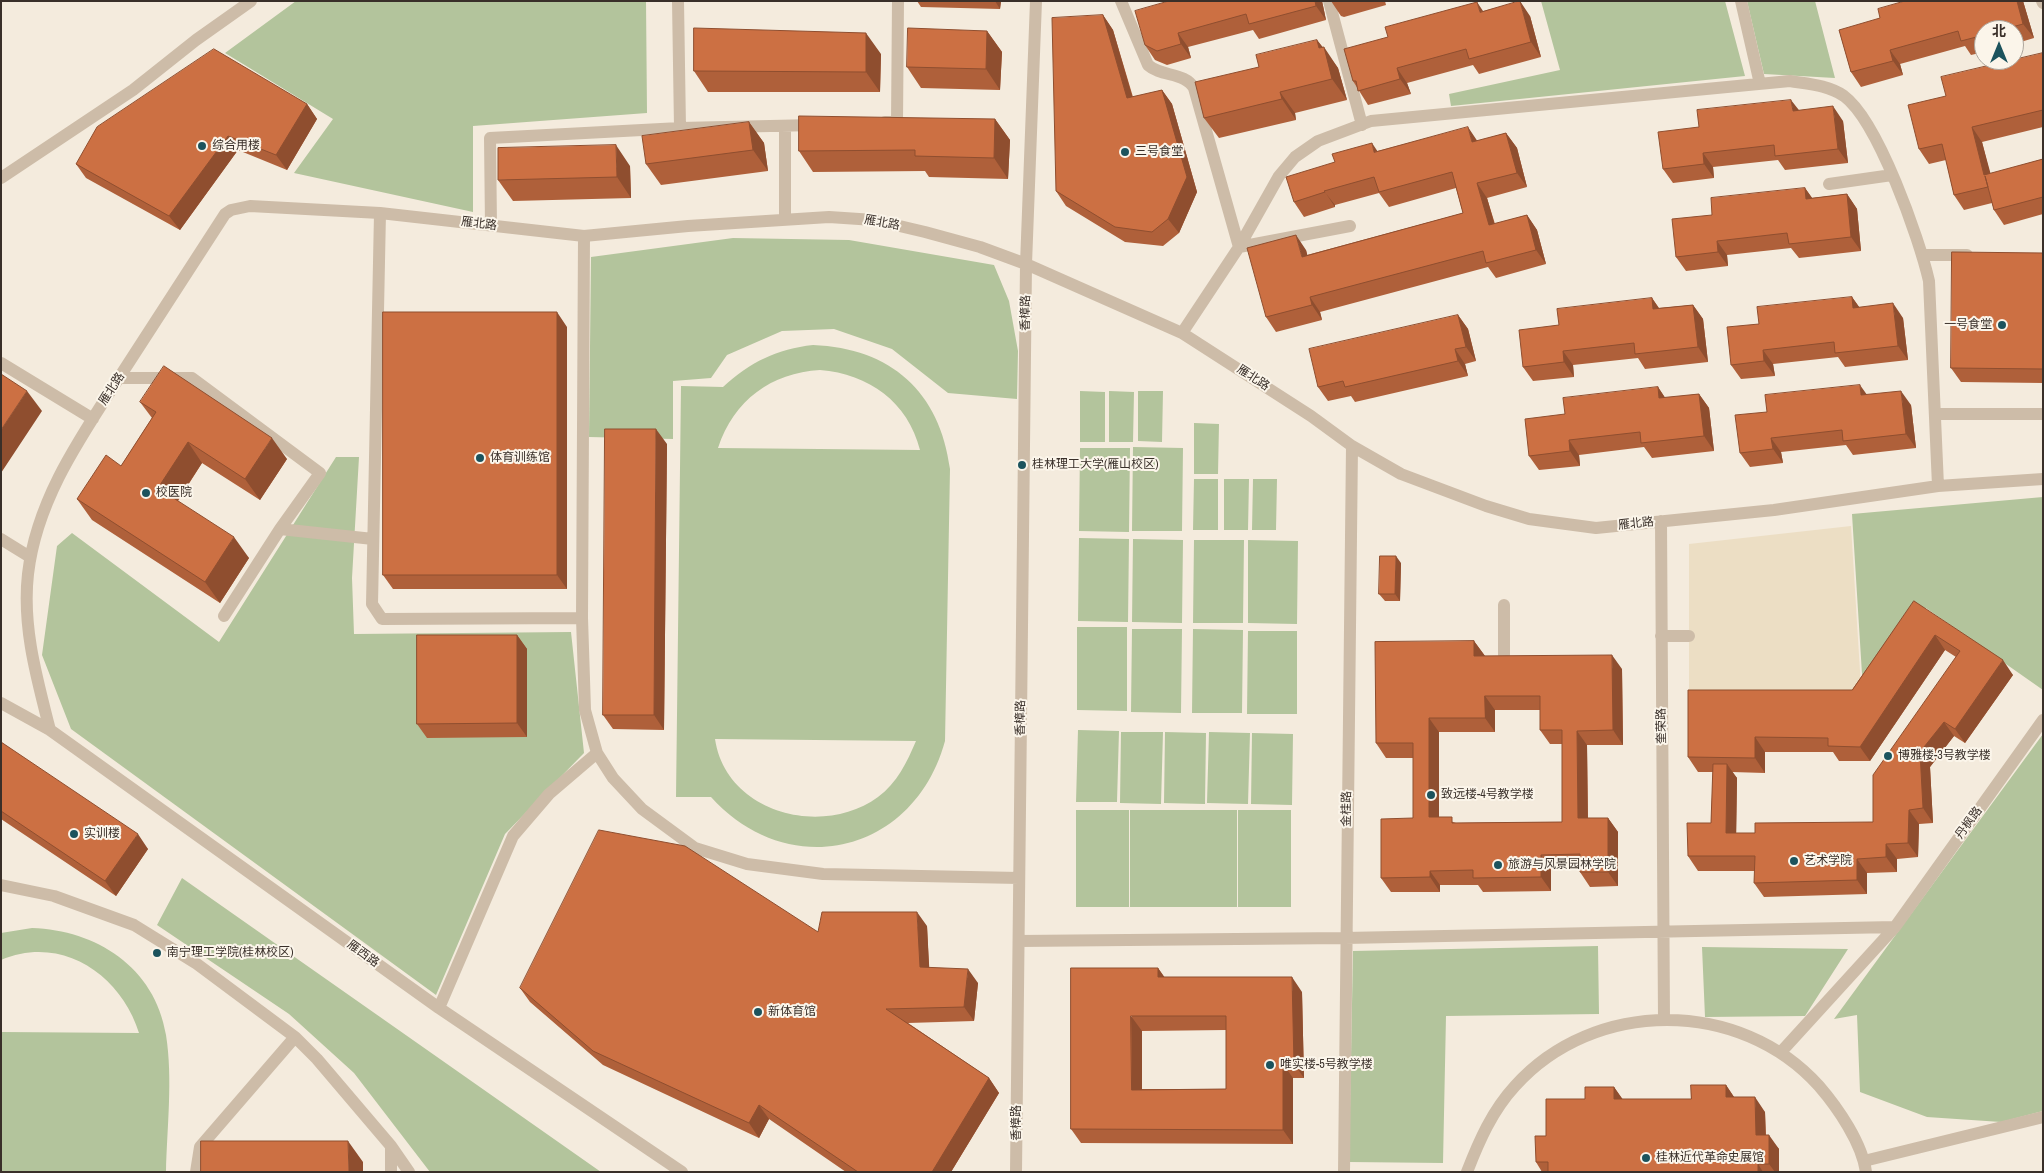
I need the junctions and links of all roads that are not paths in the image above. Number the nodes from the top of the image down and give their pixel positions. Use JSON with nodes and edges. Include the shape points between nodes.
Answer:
{"nodes":[{"id":1,"x":251,"y":1,"type":"edge"},
{"id":2,"x":678,"y":1,"type":"edge"},
{"id":3,"x":898,"y":1,"type":"edge"},
{"id":4,"x":1036,"y":1,"type":"edge"},
{"id":5,"x":1121,"y":1,"type":"edge"},
{"id":6,"x":1329,"y":1,"type":"edge"},
{"id":7,"x":1741,"y":1,"type":"edge"},
{"id":8,"x":1760,"y":84,"type":"junction"},
{"id":9,"x":869,"y":123,"type":"edge"},
{"id":10,"x":832,"y":124,"type":"edge"},
{"id":11,"x":1362,"y":125,"type":"junction"},
{"id":12,"x":785,"y":126,"type":"junction"},
{"id":13,"x":680,"y":128,"type":"junction"},
{"id":14,"x":1892,"y":175,"type":"junction"},
{"id":15,"x":1,"y":178,"type":"edge"},
{"id":16,"x":1828,"y":184,"type":"dead end"},
{"id":17,"x":380,"y":213,"type":"junction"},
{"id":18,"x":785,"y":219,"type":"junction"},
{"id":19,"x":491,"y":226,"type":"junction"},
{"id":20,"x":1350,"y":226,"type":"dead end"},
{"id":21,"x":584,"y":236,"type":"junction"},
{"id":22,"x":1239,"y":247,"type":"junction"},
{"id":23,"x":1922,"y":255,"type":"junction"},
{"id":24,"x":1979,"y":255,"type":"edge"},
{"id":25,"x":1026,"y":264,"type":"junction"},
{"id":26,"x":1182,"y":333,"type":"junction"},
{"id":27,"x":1,"y":363,"type":"edge"},
{"id":28,"x":119,"y":378,"type":"junction"},
{"id":29,"x":1935,"y":414,"type":"junction"},
{"id":30,"x":2043,"y":414,"type":"edge"},
{"id":31,"x":93,"y":419,"type":"junction"},
{"id":32,"x":1352,"y":446,"type":"junction"},
{"id":33,"x":2043,"y":479,"type":"edge"},
{"id":34,"x":1938,"y":486,"type":"junction"},
{"id":35,"x":1661,"y":521,"type":"junction"},
{"id":36,"x":280,"y":529,"type":"junction"},
{"id":37,"x":1,"y":539,"type":"edge"},
{"id":38,"x":373,"y":539,"type":"junction"},
{"id":39,"x":30,"y":557,"type":"junction"},
{"id":40,"x":1504,"y":605,"type":"dead end"},
{"id":41,"x":224,"y":616,"type":"dead end"},
{"id":42,"x":582,"y":618,"type":"junction"},
{"id":43,"x":1661,"y":636,"type":"junction"},
{"id":44,"x":1689,"y":636,"type":"dead end"},
{"id":45,"x":1504,"y":655,"type":"edge"},
{"id":46,"x":1,"y":703,"type":"edge"},
{"id":47,"x":2043,"y":720,"type":"edge"},
{"id":48,"x":50,"y":730,"type":"junction"},
{"id":49,"x":597,"y":753,"type":"junction"},
{"id":50,"x":1019,"y":878,"type":"junction"},
{"id":51,"x":1,"y":885,"type":"edge"},
{"id":52,"x":1894,"y":927,"type":"junction"},
{"id":53,"x":1665,"y":930,"type":"junction"},
{"id":54,"x":1345,"y":938,"type":"junction"},
{"id":55,"x":1019,"y":941,"type":"junction"},
{"id":56,"x":439,"y":1008,"type":"junction"},
{"id":57,"x":1664,"y":1019,"type":"junction"},
{"id":58,"x":294,"y":1037,"type":"junction"},
{"id":59,"x":1781,"y":1052,"type":"junction"},
{"id":60,"x":2043,"y":1117,"type":"edge"},
{"id":61,"x":391,"y":1146,"type":"junction"},
{"id":62,"x":1865,"y":1166,"type":"edge"},
{"id":63,"x":196,"y":1172,"type":"edge"},
{"id":64,"x":391,"y":1172,"type":"edge"},
{"id":65,"x":409,"y":1172,"type":"edge"},
{"id":66,"x":682,"y":1172,"type":"edge"},
{"id":67,"x":1016,"y":1172,"type":"edge"},
{"id":68,"x":1344,"y":1172,"type":"edge"},
{"id":69,"x":1467,"y":1172,"type":"edge"}],
"edges":[{"from":1,"to":15,"type":"street","via":[[133,90]]},
{"from":2,"to":13,"type":"street"},
{"from":3,"to":9,"type":"street","via":[[898,122]]},
{"from":4,"to":25,"type":"street","name":"香樟路"},
{"from":5,"to":22,"type":"street","via":[[1148,65],[1154,70],[1185,79],[1194,88]]},
{"from":6,"to":11,"type":"street"},
{"from":7,"to":8,"type":"street"},
{"from":8,"to":11,"type":"street","via":[[1381,120]]},
{"from":8,"to":14,"type":"street","via":[[1790,81],[1831,89],[1844,96],[1858,109]]},
{"from":10,"to":12,"type":"street"},
{"from":11,"to":22,"type":"street","via":[[1318,141],[1295,157],[1279,176]]},
{"from":12,"to":13,"type":"street"},
{"from":12,"to":18,"type":"street"},
{"from":13,"to":19,"type":"street","via":[[490,138]]},
{"from":14,"to":16,"type":"street"},
{"from":14,"to":23,"type":"street"},
{"from":17,"to":19,"type":"street","name":"雁北路"},
{"from":17,"to":28,"type":"street","name":"雁北路","via":[[262,205],[231,210],[225,214]]},
{"from":17,"to":38,"type":"street"},
{"from":18,"to":21,"type":"street","name":"雁北路"},
{"from":18,"to":25,"type":"street","name":"雁北路","via":[[829,216],[874,220],[980,247]]},
{"from":19,"to":21,"type":"street","name":"雁北路"},
{"from":20,"to":22,"type":"street"},
{"from":21,"to":42,"type":"street"},
{"from":22,"to":26,"type":"street"},
{"from":23,"to":24,"type":"street"},
{"from":23,"to":29,"type":"street","via":[[1929,281]]},
{"from":25,"to":26,"type":"street","name":"雁北路"},
{"from":25,"to":50,"type":"street","name":"香樟路"},
{"from":26,"to":32,"type":"street","name":"雁北路"},
{"from":27,"to":31,"type":"street"},
{"from":28,"to":31,"type":"street","name":"雁北路"},
{"from":28,"to":36,"type":"street","via":[[192,378],[320,472]]},
{"from":29,"to":30,"type":"street"},
{"from":29,"to":34,"type":"street"},
{"from":31,"to":39,"type":"street","name":"雁北路","via":[[48,498]]},
{"from":32,"to":35,"type":"street","name":"雁北路","via":[[1402,474],[1529,519],[1596,528]]},
{"from":32,"to":54,"type":"street","name":"金桂路"},
{"from":33,"to":34,"type":"street","name":"雁北路"},
{"from":34,"to":35,"type":"street","name":"雁北路","via":[[1774,510]]},
{"from":35,"to":43,"type":"street","name":"奎荣路"},
{"from":36,"to":38,"type":"street"},
{"from":36,"to":41,"type":"street"},
{"from":37,"to":39,"type":"street"},
{"from":38,"to":42,"type":"street","via":[[372,604],[382,619]]},
{"from":39,"to":48,"type":"street","name":"雁北路","via":[[27,607],[30,650]]},
{"from":40,"to":45,"type":"street"},
{"from":42,"to":49,"type":"street","via":[[585,710]]},
{"from":43,"to":44,"type":"street"},
{"from":43,"to":53,"type":"street","name":"奎荣路"},
{"from":46,"to":48,"type":"street","name":"雁西路"},
{"from":47,"to":52,"type":"street","name":"丹枫路"},
{"from":48,"to":56,"type":"street","name":"雁西路"},
{"from":49,"to":50,"type":"street","via":[[613,778],[642,809],[695,848],[725,858],[824,874]]},
{"from":49,"to":56,"type":"street","via":[[549,794],[513,836]]},
{"from":50,"to":55,"type":"street","name":"香樟路"},
{"from":51,"to":58,"type":"street","via":[[54,896],[134,925],[197,964]]},
{"from":52,"to":53,"type":"street"},
{"from":52,"to":59,"type":"street","name":"丹枫路"},
{"from":53,"to":54,"type":"street"},
{"from":53,"to":57,"type":"street","name":"奎荣路"},
{"from":54,"to":55,"type":"street"},
{"from":54,"to":68,"type":"street","name":"金桂路"},
{"from":55,"to":67,"type":"street","name":"香樟路"},
{"from":56,"to":66,"type":"street","name":"雁西路"},
{"from":57,"to":59,"type":"street","via":[[1731,1029]]},
{"from":57,"to":69,"type":"street","via":[[1598,1031],[1539,1063],[1514,1086],[1494,1113]]},
{"from":58,"to":61,"type":"street","via":[[317,1059]]},
{"from":58,"to":63,"type":"street","via":[[200,1147]]},
{"from":59,"to":62,"type":"street","via":[[1810,1077],[1837,1108]]},
{"from":60,"to":62,"type":"street"},
{"from":61,"to":64,"type":"street"},
{"from":61,"to":65,"type":"street"}]}
